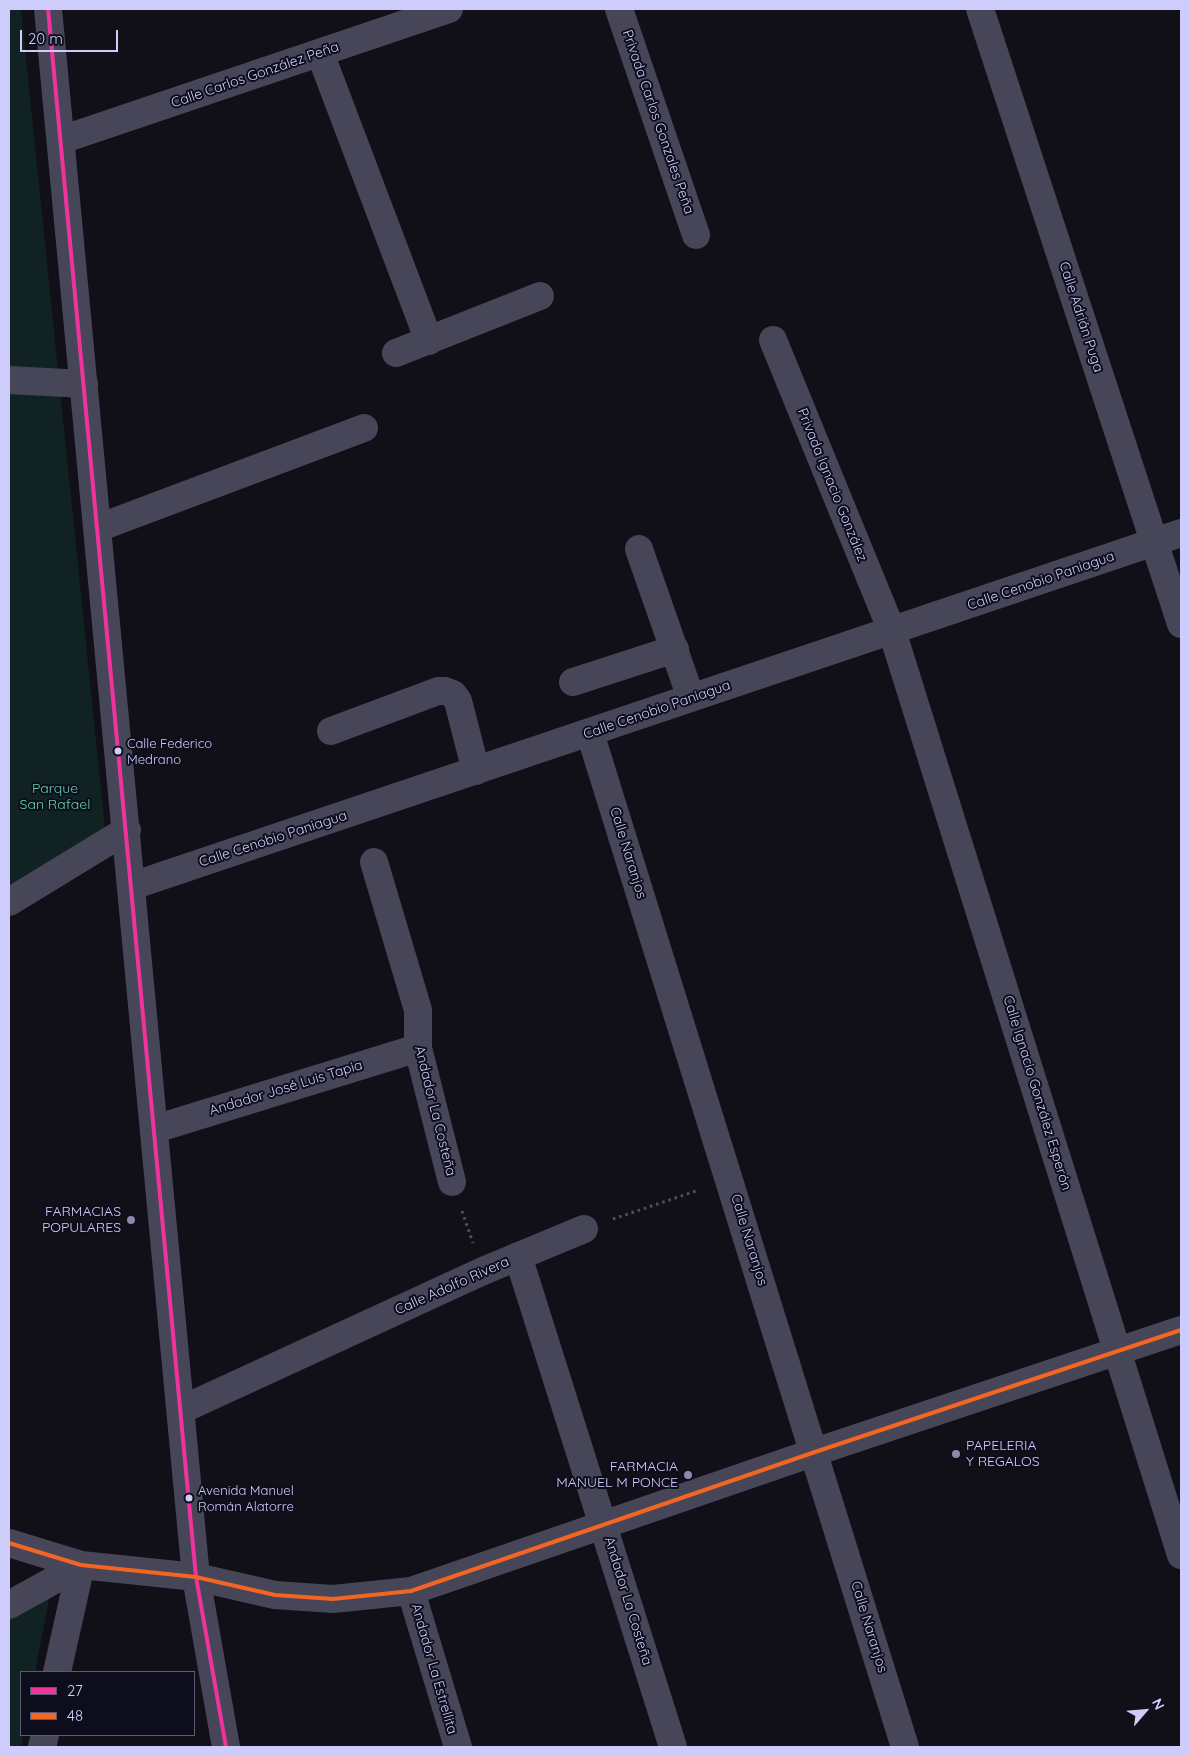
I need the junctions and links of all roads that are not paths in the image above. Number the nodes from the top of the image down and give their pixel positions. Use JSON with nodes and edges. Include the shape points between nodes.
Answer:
{"nodes":[{"id":1,"x":48,"y":9,"type":"edge"},
{"id":2,"x":619,"y":9,"type":"edge"},
{"id":3,"x":980,"y":9,"type":"edge"},
{"id":4,"x":445,"y":10,"type":"edge"},
{"id":5,"x":320,"y":53,"type":"junction"},
{"id":6,"x":61,"y":140,"type":"junction"},
{"id":7,"x":696,"y":235,"type":"dead end"},
{"id":8,"x":540,"y":296,"type":"dead end"},
{"id":9,"x":773,"y":340,"type":"dead end"},
{"id":10,"x":429,"y":341,"type":"junction"},
{"id":11,"x":396,"y":353,"type":"dead end"},
{"id":12,"x":9,"y":380,"type":"edge"},
{"id":13,"x":84,"y":384,"type":"junction"},
{"id":14,"x":364,"y":428,"type":"dead end"},
{"id":15,"x":98,"y":528,"type":"junction"},
{"id":16,"x":1181,"y":533,"type":"edge"},
{"id":17,"x":1154,"y":542,"type":"junction"},
{"id":18,"x":639,"y":549,"type":"dead end"},
{"id":19,"x":1181,"y":624,"type":"edge"},
{"id":20,"x":892,"y":631,"type":"junction"},
{"id":21,"x":675,"y":650,"type":"junction"},
{"id":22,"x":573,"y":682,"type":"dead end"},
{"id":23,"x":691,"y":698,"type":"junction"},
{"id":24,"x":331,"y":731,"type":"dead end"},
{"id":25,"x":590,"y":733,"type":"junction"},
{"id":26,"x":476,"y":771,"type":"junction"},
{"id":27,"x":127,"y":830,"type":"junction"},
{"id":28,"x":374,"y":862,"type":"dead end"},
{"id":29,"x":132,"y":886,"type":"junction"},
{"id":30,"x":9,"y":902,"type":"edge"},
{"id":31,"x":418,"y":1048,"type":"junction"},
{"id":32,"x":155,"y":1129,"type":"junction"},
{"id":33,"x":452,"y":1182,"type":"road end"},
{"id":34,"x":584,"y":1229,"type":"road end"},
{"id":35,"x":518,"y":1256,"type":"junction"},
{"id":36,"x":1181,"y":1330,"type":"edge"},
{"id":37,"x":1118,"y":1351,"type":"junction"},
{"id":38,"x":181,"y":1410,"type":"junction"},
{"id":39,"x":815,"y":1452,"type":"junction"},
{"id":40,"x":605,"y":1526,"type":"junction"},
{"id":41,"x":9,"y":1543,"type":"edge"},
{"id":42,"x":1181,"y":1555,"type":"edge"},
{"id":43,"x":81,"y":1565,"type":"junction"},
{"id":44,"x":196,"y":1577,"type":"junction"},
{"id":45,"x":411,"y":1591,"type":"junction"},
{"id":46,"x":9,"y":1606,"type":"edge"},
{"id":47,"x":57,"y":1671,"type":"edge"},
{"id":48,"x":226,"y":1747,"type":"edge"},
{"id":49,"x":458,"y":1747,"type":"edge"},
{"id":50,"x":673,"y":1747,"type":"edge"},
{"id":51,"x":905,"y":1747,"type":"edge"}],
"edges":[{"from":1,"to":6,"type":"street"},
{"from":2,"to":7,"type":"street","name":"Privada Carlos Gonzales Peña"},
{"from":3,"to":17,"type":"street","name":"Calle Adrián Puga"},
{"from":4,"to":5,"type":"street","name":"Calle Carlos González Peña"},
{"from":5,"to":6,"type":"street","name":"Calle Carlos González Peña"},
{"from":5,"to":10,"type":"street"},
{"from":6,"to":13,"type":"street"},
{"from":8,"to":10,"type":"street"},
{"from":9,"to":20,"type":"street","name":"Privada Ignacio González"},
{"from":10,"to":11,"type":"street"},
{"from":12,"to":13,"type":"street"},
{"from":13,"to":15,"type":"street"},
{"from":14,"to":15,"type":"street"},
{"from":15,"to":27,"type":"street"},
{"from":16,"to":17,"type":"street","name":"Calle Cenobio Paniagua"},
{"from":17,"to":19,"type":"street","name":"Calle Adrián Puga"},
{"from":17,"to":20,"type":"street","name":"Calle Cenobio Paniagua"},
{"from":18,"to":21,"type":"street"},
{"from":20,"to":23,"type":"street","name":"Calle Cenobio Paniagua"},
{"from":20,"to":37,"type":"street","name":"Calle Ignacio González Esperón"},
{"from":21,"to":22,"type":"street"},
{"from":21,"to":23,"type":"street"},
{"from":23,"to":25,"type":"street","name":"Calle Cenobio Paniagua"},
{"from":24,"to":26,"type":"street","via":[[445,691],[458,701]]},
{"from":25,"to":26,"type":"street","name":"Calle Cenobio Paniagua"},
{"from":25,"to":39,"type":"street","name":"Calle Naranjos"},
{"from":26,"to":29,"type":"street","name":"Calle Cenobio Paniagua"},
{"from":27,"to":29,"type":"street"},
{"from":27,"to":30,"type":"street"},
{"from":28,"to":31,"type":"street","name":"Andador La Costeña","via":[[418,1010]]},
{"from":29,"to":32,"type":"street"},
{"from":31,"to":32,"type":"street","name":"Andador José Luis Tapia"},
{"from":31,"to":33,"type":"street","name":"Andador La Costeña"},
{"from":32,"to":38,"type":"street"},
{"from":34,"to":35,"type":"street","name":"Calle Adolfo Rivera"},
{"from":35,"to":38,"type":"street","name":"Calle Adolfo Rivera"},
{"from":35,"to":40,"type":"street","name":"Andador La Costeña"},
{"from":36,"to":37,"type":"street"},
{"from":37,"to":39,"type":"street"},
{"from":37,"to":42,"type":"street","name":"Calle Ignacio González Esperón"},
{"from":38,"to":44,"type":"street"},
{"from":39,"to":40,"type":"street"},
{"from":39,"to":51,"type":"street","name":"Calle Naranjos"},
{"from":40,"to":45,"type":"street"},
{"from":40,"to":50,"type":"street","name":"Andador La Costeña"},
{"from":41,"to":43,"type":"street"},
{"from":43,"to":44,"type":"street"},
{"from":43,"to":46,"type":"street"},
{"from":43,"to":47,"type":"street"},
{"from":44,"to":45,"type":"street","via":[[275,1594],[333,1599]]},
{"from":44,"to":48,"type":"street"},
{"from":45,"to":49,"type":"street","name":"Andador La Estrellita"}]}
